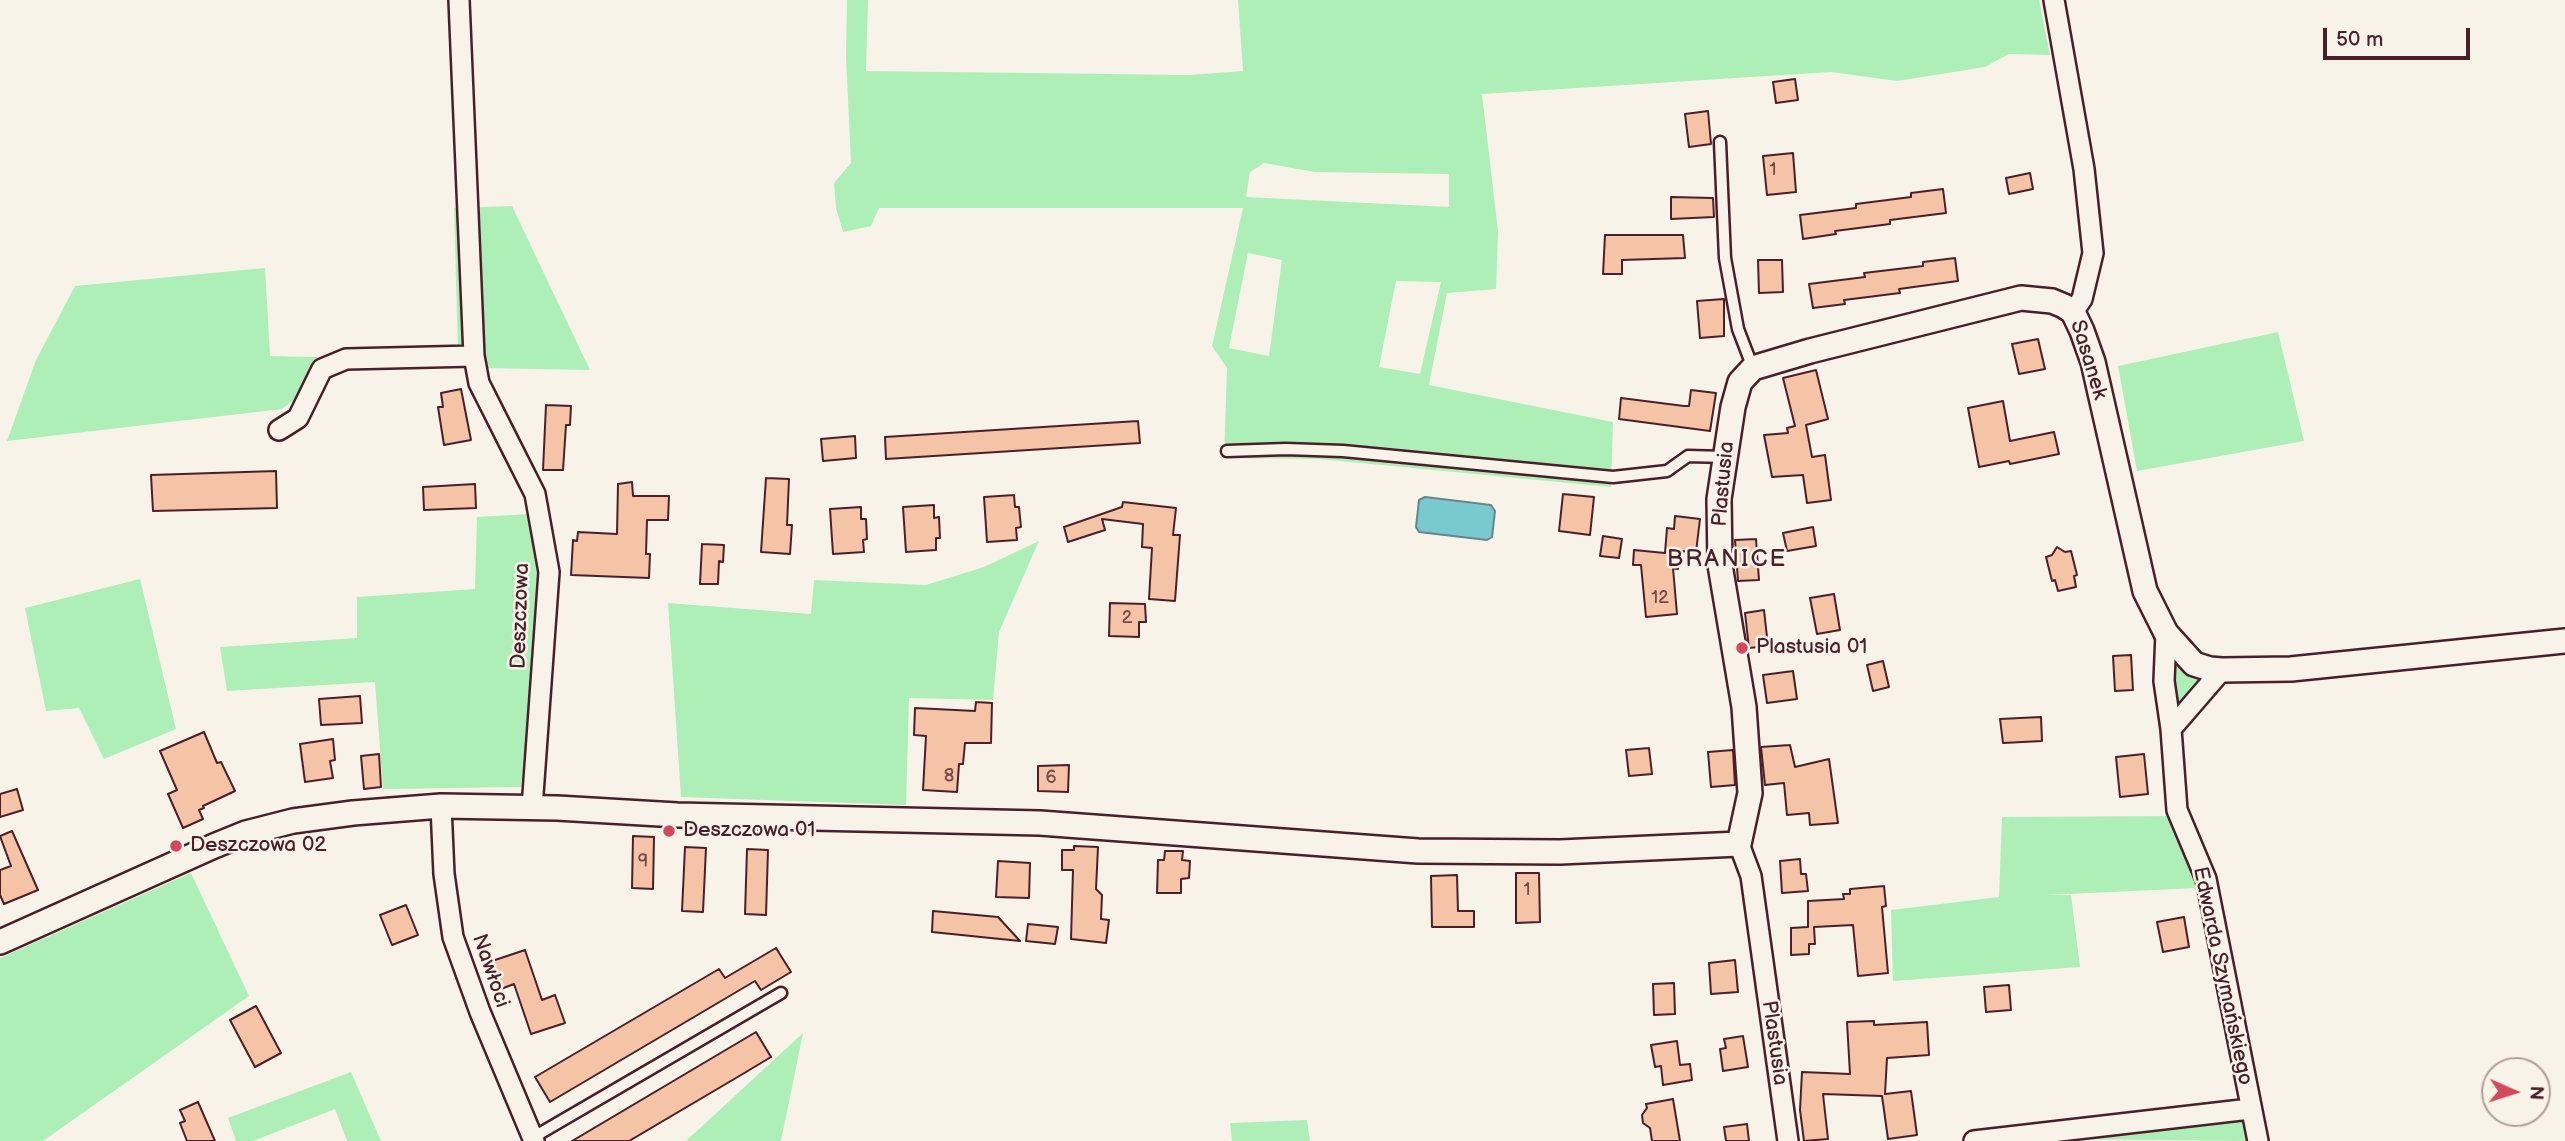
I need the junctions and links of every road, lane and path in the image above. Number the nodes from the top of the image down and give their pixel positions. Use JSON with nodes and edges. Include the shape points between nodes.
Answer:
{"nodes":[{"id":1,"x":459,"y":0,"type":"edge"},
{"id":2,"x":2054,"y":0,"type":"edge"},
{"id":3,"x":1720,"y":142,"type":"dead end"},
{"id":4,"x":2073,"y":312,"type":"junction"},
{"id":5,"x":474,"y":356,"type":"junction"},
{"id":6,"x":1753,"y":368,"type":"junction"},
{"id":7,"x":279,"y":430,"type":"dead end"},
{"id":8,"x":1227,"y":451,"type":"dead end"},
{"id":9,"x":1725,"y":457,"type":"junction"},
{"id":10,"x":2166,"y":633,"type":"junction"},
{"id":11,"x":2565,"y":641,"type":"edge"},
{"id":12,"x":2222,"y":670,"type":"junction"},
{"id":13,"x":2171,"y":729,"type":"junction"},
{"id":14,"x":441,"y":806,"type":"junction"},
{"id":15,"x":533,"y":808,"type":"junction"},
{"id":16,"x":1739,"y":844,"type":"junction"},
{"id":17,"x":0,"y":942,"type":"edge"},
{"id":18,"x":781,"y":993,"type":"dead end"},
{"id":19,"x":2250,"y":1109,"type":"junction"},
{"id":20,"x":533,"y":1140,"type":"edge"},
{"id":21,"x":1788,"y":1141,"type":"edge"},
{"id":22,"x":1974,"y":1141,"type":"edge"},
{"id":23,"x":2258,"y":1141,"type":"edge"}],
"edges":[{"from":1,"to":5,"type":"street","name":"Deszczowa"},
{"from":2,"to":4,"type":"street","name":"Sasanek","via":[[2084,169],[2093,253],[2082,299]]},
{"from":3,"to":6,"type":"lane","via":[[1725,258],[1738,329]]},
{"from":4,"to":6,"type":"street","via":[[2052,302],[2021,298]]},
{"from":4,"to":10,"type":"street","name":"Sasanek","via":[[2093,362],[2145,591]]},
{"from":5,"to":7,"type":"street","via":[[346,359],[322,369],[298,418]]},
{"from":5,"to":15,"type":"street","name":"Deszczowa","via":[[479,383],[535,494],[549,572]]},
{"from":6,"to":9,"type":"street","name":"Plastusia","via":[[1737,394]]},
{"from":8,"to":9,"type":"lane","via":[[1343,451],[1613,477],[1667,471],[1688,456]]},
{"from":9,"to":16,"type":"street","name":"Plastusia","via":[[1719,499],[1720,565],[1744,707],[1750,793]]},
{"from":10,"to":12,"type":"street","via":[[2194,664]]},
{"from":10,"to":13,"type":"street","name":"Edwarda Szymańskiego","via":[[2164,681]]},
{"from":11,"to":12,"type":"street","via":[[2291,668]]},
{"from":12,"to":13,"type":"street"},
{"from":13,"to":19,"type":"street","name":"Edwarda Szymańskiego","via":[[2177,810],[2206,879]]},
{"from":14,"to":15,"type":"street"},
{"from":14,"to":17,"type":"street","via":[[293,821],[246,833]]},
{"from":14,"to":20,"type":"street","name":"Nawłoci","via":[[453,937]]},
{"from":15,"to":16,"type":"street","via":[[1040,823],[1418,851],[1560,852]]},
{"from":16,"to":21,"type":"street","name":"Plastusia","via":[[1751,876]]},
{"from":18,"to":20,"type":"lane"},
{"from":19,"to":22,"type":"street"},
{"from":19,"to":23,"type":"street","name":"Edwarda Szymańskiego"}]}
